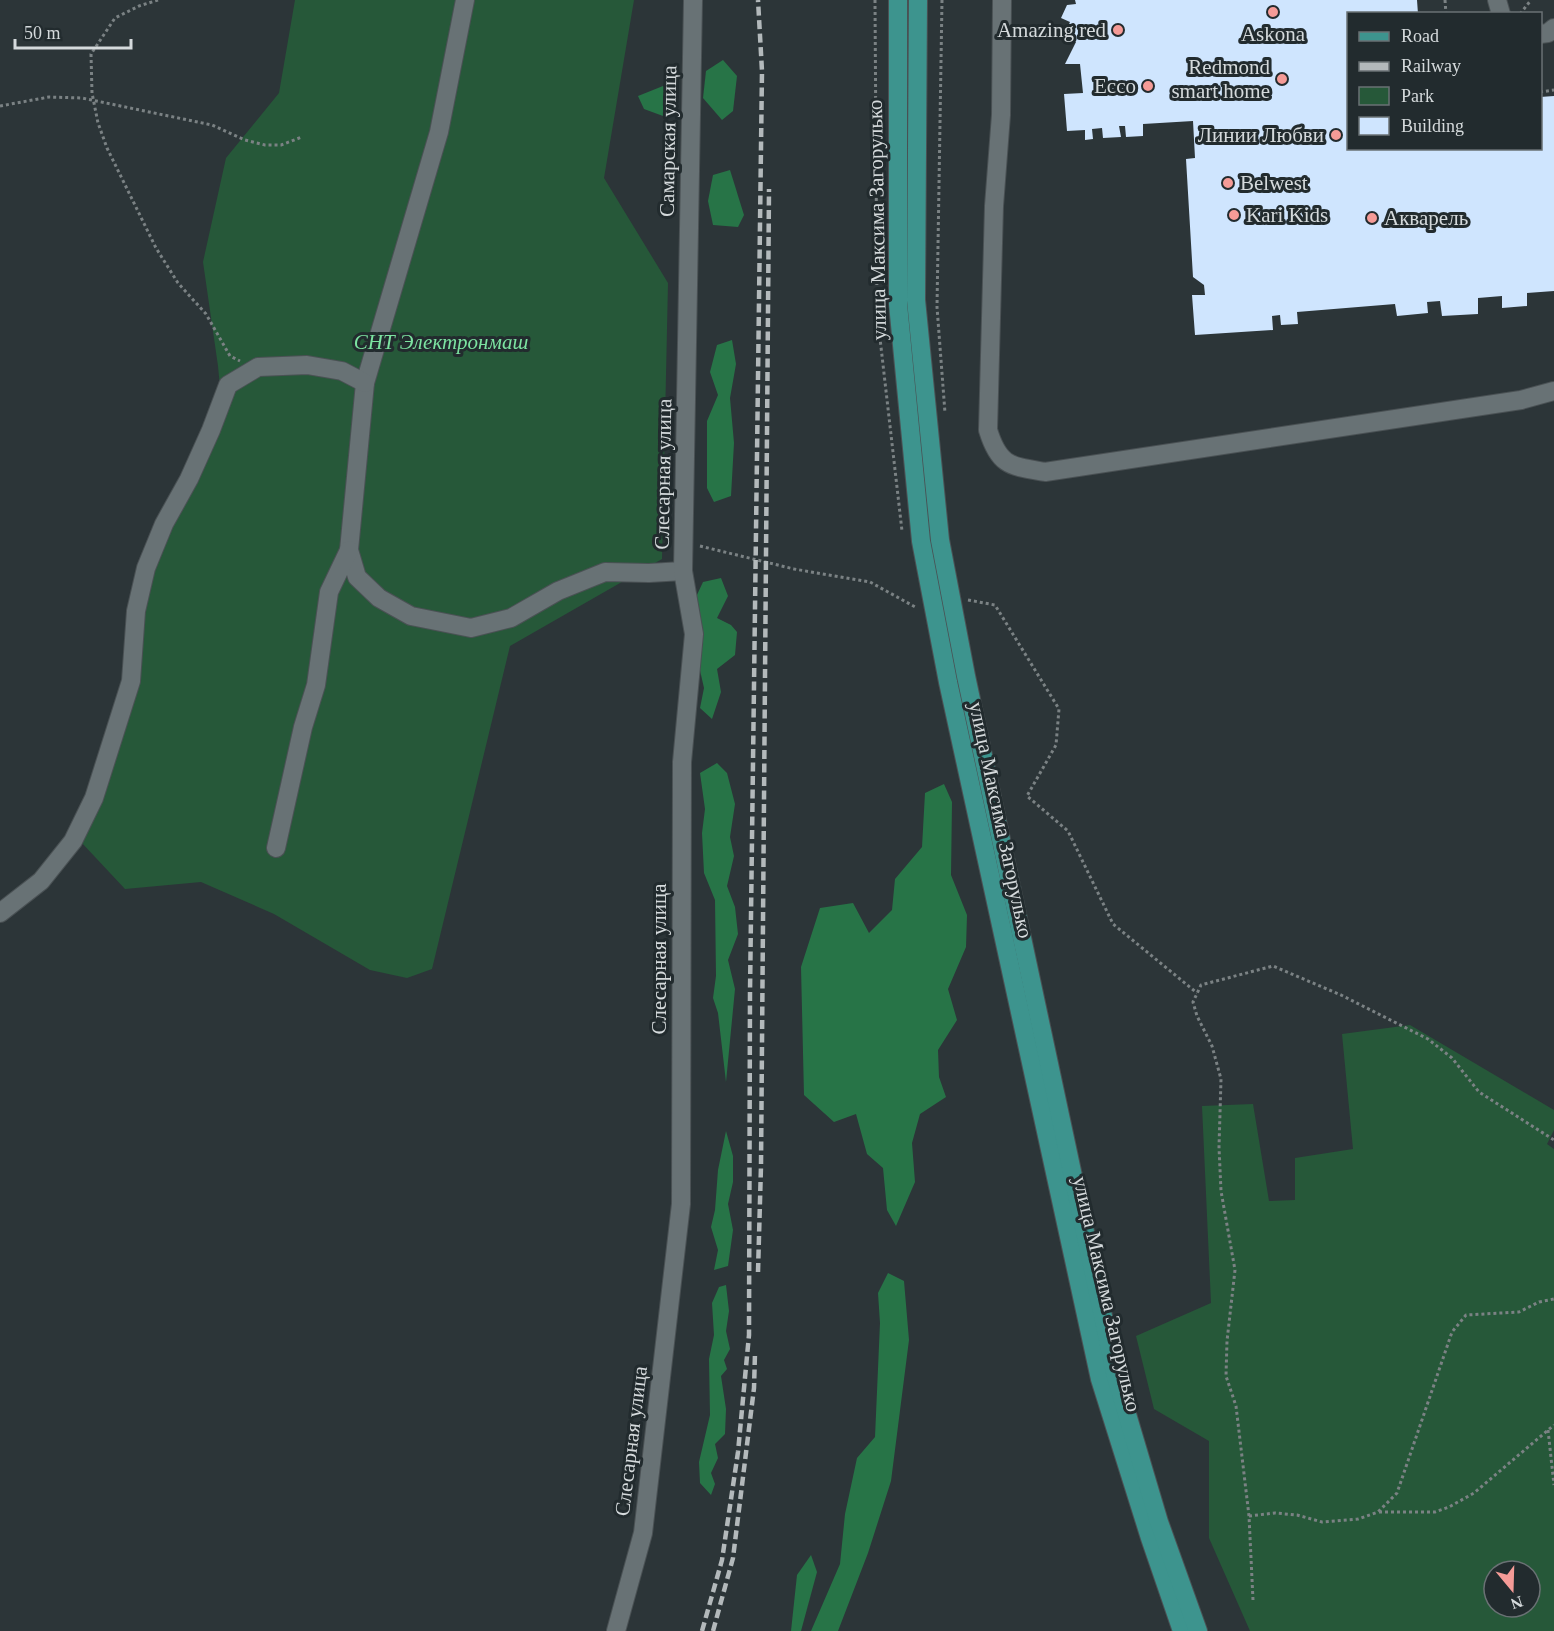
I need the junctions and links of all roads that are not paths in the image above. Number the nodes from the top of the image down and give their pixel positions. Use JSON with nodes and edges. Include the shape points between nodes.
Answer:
{"nodes":[{"id":1,"x":465,"y":0,"type":"edge"},
{"id":2,"x":693,"y":0,"type":"edge"},
{"id":3,"x":898,"y":0,"type":"edge"},
{"id":4,"x":918,"y":0,"type":"edge"},
{"id":5,"x":1002,"y":0,"type":"edge"},
{"id":6,"x":689,"y":284,"type":"joint"},
{"id":7,"x":365,"y":383,"type":"junction"},
{"id":8,"x":1554,"y":391,"type":"edge"},
{"id":9,"x":349,"y":550,"type":"junction"},
{"id":10,"x":683,"y":571,"type":"junction"},
{"id":11,"x":276,"y":848,"type":"dead end"},
{"id":12,"x":0,"y":913,"type":"edge"},
{"id":13,"x":616,"y":1631,"type":"edge"},
{"id":14,"x":1182,"y":1631,"type":"edge"},
{"id":15,"x":1198,"y":1631,"type":"edge"}],
"edges":[{"from":1,"to":7,"type":"street","via":[[439,132]]},
{"from":2,"to":6,"type":"street","name":"Самарская улица"},
{"from":3,"to":14,"type":"main road","name":"улица Максима Загорулько","via":[[898,304],[921,541],[948,682],[1100,1379]]},
{"from":4,"to":15,"type":"main road","name":"улица Максима Загорулько","via":[[916,300],[940,540],[1116,1377],[1159,1522]]},
{"from":5,"to":8,"type":"street","via":[[988,430],[995,452],[1014,467],[1045,472],[1521,400]]},
{"from":6,"to":10,"type":"street","name":"Слесарная улица"},
{"from":7,"to":9,"type":"street"},
{"from":7,"to":12,"type":"street","via":[[342,371],[307,366],[258,367],[228,385],[146,568],[136,611],[130,681],[94,798],[73,841],[41,881]]},
{"from":9,"to":10,"type":"street","via":[[357,577],[379,598],[411,616],[471,628],[511,618],[558,591],[605,572]]},
{"from":9,"to":11,"type":"street","via":[[329,592],[316,686]]},
{"from":10,"to":13,"type":"street","name":"Слесарная улица","via":[[694,634],[682,762],[681,1204],[643,1533]]}]}
